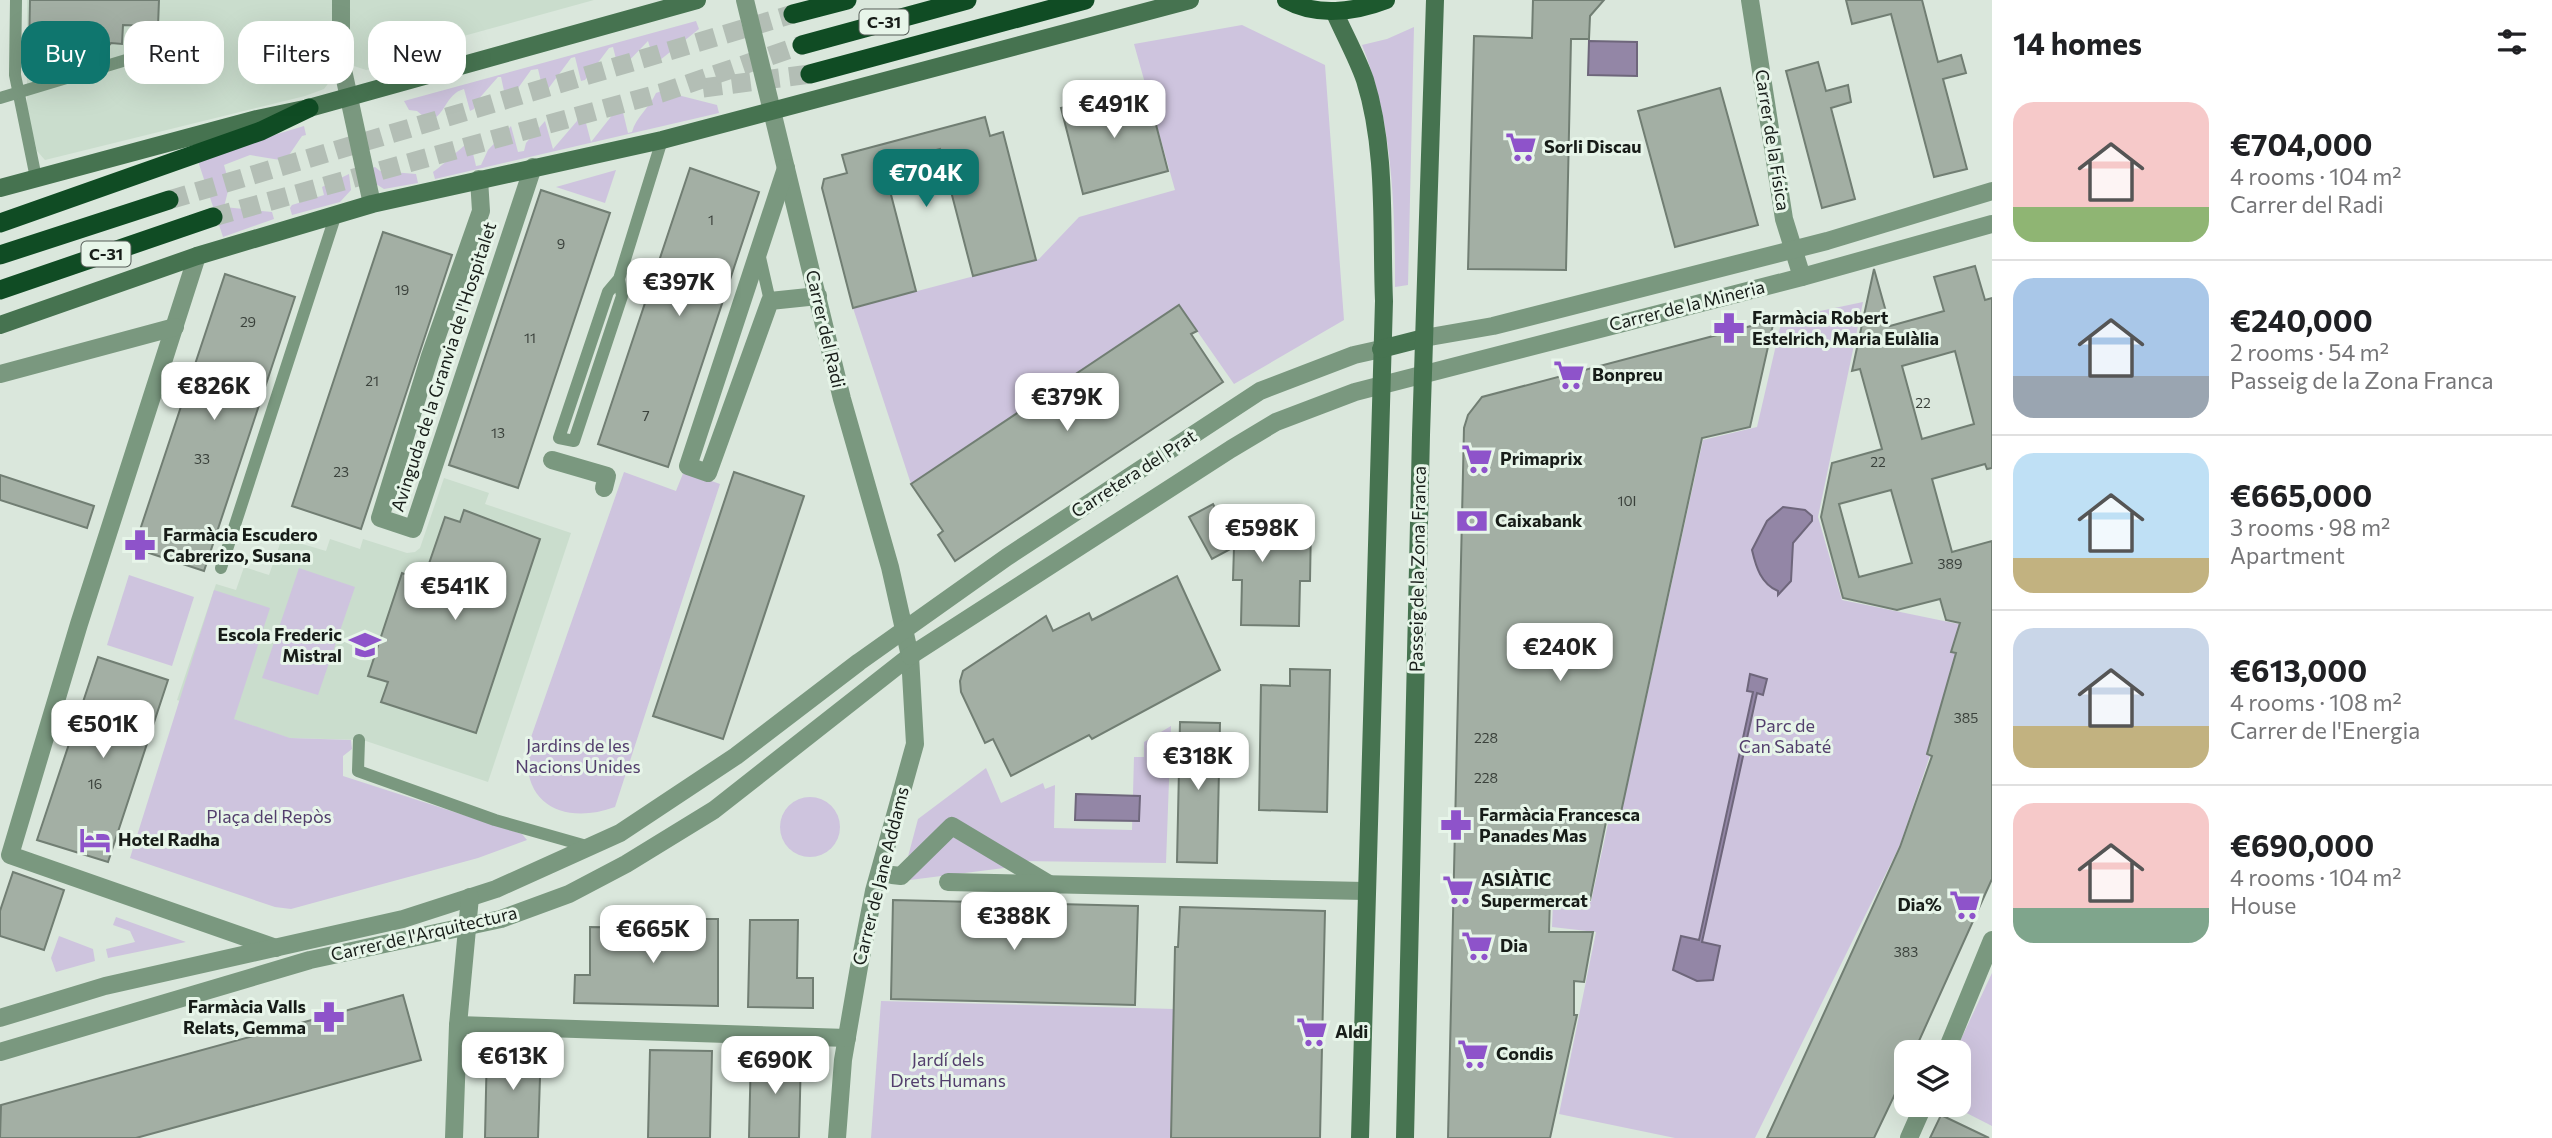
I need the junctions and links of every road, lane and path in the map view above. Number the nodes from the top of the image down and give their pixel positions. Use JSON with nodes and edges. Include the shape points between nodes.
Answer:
{"nodes":[{"id":1,"x":16,"y":0,"type":"edge"},
{"id":2,"x":341,"y":0,"type":"edge"},
{"id":3,"x":697,"y":0,"type":"edge"},
{"id":4,"x":745,"y":0,"type":"edge"},
{"id":5,"x":847,"y":0,"type":"edge"},
{"id":6,"x":967,"y":0,"type":"edge"},
{"id":7,"x":1085,"y":0,"type":"edge"},
{"id":8,"x":1190,"y":0,"type":"edge"},
{"id":9,"x":1286,"y":0,"type":"edge"},
{"id":10,"x":1385,"y":0,"type":"edge"},
{"id":11,"x":1435,"y":0,"type":"edge"},
{"id":12,"x":1750,"y":0,"type":"edge"},
{"id":13,"x":1334,"y":11,"type":"junction"},
{"id":14,"x":793,"y":14,"type":"tunnel mouth"},
{"id":15,"x":802,"y":45,"type":"tunnel mouth"},
{"id":16,"x":124,"y":60,"type":"edge"},
{"id":17,"x":810,"y":74,"type":"tunnel mouth"},
{"id":18,"x":18,"y":92,"type":"junction"},
{"id":19,"x":347,"y":96,"type":"junction"},
{"id":20,"x":0,"y":98,"type":"edge"},
{"id":21,"x":309,"y":108,"type":"junction"},
{"id":22,"x":773,"y":111,"type":"junction"},
{"id":23,"x":662,"y":140,"type":"junction"},
{"id":24,"x":533,"y":167,"type":"junction"},
{"id":25,"x":786,"y":168,"type":"junction"},
{"id":26,"x":36,"y":178,"type":"junction"},
{"id":27,"x":479,"y":179,"type":"junction"},
{"id":28,"x":0,"y":188,"type":"edge"},
{"id":29,"x":1992,"y":191,"type":"edge"},
{"id":30,"x":169,"y":200,"type":"tunnel mouth"},
{"id":31,"x":372,"y":204,"type":"junction"},
{"id":32,"x":336,"y":214,"type":"junction"},
{"id":33,"x":213,"y":217,"type":"tunnel mouth"},
{"id":34,"x":0,"y":223,"type":"edge"},
{"id":35,"x":1992,"y":224,"type":"edge"},
{"id":36,"x":1792,"y":249,"type":"junction"},
{"id":37,"x":759,"y":253,"type":"junction"},
{"id":38,"x":0,"y":254,"type":"edge"},
{"id":39,"x":197,"y":256,"type":"junction"},
{"id":40,"x":1802,"y":277,"type":"junction"},
{"id":41,"x":619,"y":279,"type":"junction"},
{"id":42,"x":0,"y":290,"type":"edge"},
{"id":43,"x":818,"y":296,"type":"junction"},
{"id":44,"x":770,"y":301,"type":"junction"},
{"id":45,"x":0,"y":325,"type":"edge"},
{"id":46,"x":175,"y":327,"type":"junction"},
{"id":47,"x":1424,"y":338,"type":"junction"},
{"id":48,"x":1381,"y":349,"type":"junction"},
{"id":49,"x":1424,"y":372,"type":"junction"},
{"id":50,"x":0,"y":374,"type":"edge"},
{"id":51,"x":1382,"y":385,"type":"junction"},
{"id":52,"x":552,"y":460,"type":"dead end"},
{"id":53,"x":604,"y":488,"type":"dead end"},
{"id":54,"x":222,"y":568,"type":"dead end"},
{"id":55,"x":904,"y":631,"type":"junction"},
{"id":56,"x":910,"y":656,"type":"junction"},
{"id":57,"x":359,"y":740,"type":"dead end"},
{"id":58,"x":590,"y":847,"type":"junction"},
{"id":59,"x":892,"y":875,"type":"dead end"},
{"id":60,"x":947,"y":883,"type":"dead end"},
{"id":61,"x":1049,"y":884,"type":"junction"},
{"id":62,"x":1365,"y":891,"type":"junction"},
{"id":63,"x":470,"y":897,"type":"junction"},
{"id":64,"x":465,"y":928,"type":"junction"},
{"id":65,"x":1992,"y":940,"type":"edge"},
{"id":66,"x":276,"y":948,"type":"junction"},
{"id":67,"x":0,"y":1018,"type":"edge"},
{"id":68,"x":458,"y":1025,"type":"junction"},
{"id":69,"x":847,"y":1038,"type":"junction"},
{"id":70,"x":1951,"y":1040,"type":"edge"},
{"id":71,"x":0,"y":1052,"type":"edge"},
{"id":72,"x":1918,"y":1117,"type":"edge"},
{"id":73,"x":454,"y":1138,"type":"edge"},
{"id":74,"x":837,"y":1138,"type":"edge"},
{"id":75,"x":1360,"y":1138,"type":"edge"},
{"id":76,"x":1405,"y":1138,"type":"edge"},
{"id":77,"x":1909,"y":1138,"type":"edge"}],
"edges":[{"from":1,"to":18,"type":"lane"},
{"from":2,"to":19,"type":"street"},
{"from":3,"to":19,"type":"main road"},
{"from":4,"to":22,"type":"street","name":"Carrer del Radi"},
{"from":5,"to":14,"type":"highway","number":"C-31"},
{"from":6,"to":15,"type":"highway","number":"C-31"},
{"from":7,"to":17,"type":"highway"},
{"from":8,"to":22,"type":"main road"},
{"from":9,"to":13,"type":"main road"},
{"from":10,"to":13,"type":"main road"},
{"from":11,"to":47,"type":"main road","name":"Passeig de la Zona Franca"},
{"from":12,"to":36,"type":"street","name":"Carrer de la Física"},
{"from":13,"to":48,"type":"main road","via":[[1364,79],[1376,131],[1384,301]]},
{"from":16,"to":18,"type":"lane"},
{"from":18,"to":20,"type":"lane"},
{"from":18,"to":26,"type":"lane"},
{"from":19,"to":21,"type":"main road"},
{"from":19,"to":31,"type":"street"},
{"from":21,"to":26,"type":"main road"},
{"from":21,"to":34,"type":"highway","via":[[261,131]]},
{"from":22,"to":23,"type":"main road"},
{"from":22,"to":25,"type":"street","name":"Carrer del Radi"},
{"from":23,"to":24,"type":"main road"},
{"from":23,"to":41,"type":"lane"},
{"from":24,"to":27,"type":"main road"},
{"from":24,"to":27,"type":"street","name":"Avinguda de la Granvia de l'Hospitalet","via":[[413,529],[380,518],[481,211]]},
{"from":25,"to":37,"type":"street"},
{"from":25,"to":43,"type":"street","name":"Carrer del Radi"},
{"from":26,"to":28,"type":"main road"},
{"from":27,"to":31,"type":"main road"},
{"from":29,"to":36,"type":"street","name":"Carrer de la Mineria"},
{"from":30,"to":38,"type":"highway","number":"C-31"},
{"from":31,"to":32,"type":"main road"},
{"from":32,"to":39,"type":"main road"},
{"from":32,"to":54,"type":"lane"},
{"from":33,"to":42,"type":"highway","number":"C-31"},
{"from":35,"to":40,"type":"street","name":"Carrer de la Mineria"},
{"from":36,"to":40,"type":"street","name":"Carrer de la Física"},
{"from":36,"to":47,"type":"street","name":"Carrer de la Mineria","via":[[1493,326]]},
{"from":37,"to":44,"type":"lane"},
{"from":37,"to":44,"type":"street","via":[[688,466],[708,474]]},
{"from":39,"to":45,"type":"main road"},
{"from":39,"to":46,"type":"street"},
{"from":40,"to":49,"type":"street","name":"Carrer de la Mineria"},
{"from":41,"to":41,"type":"lane","via":[[608,292],[559,438],[575,442],[622,296]]},
{"from":43,"to":44,"type":"street"},
{"from":43,"to":55,"type":"street","name":"Carrer del Radi"},
{"from":46,"to":50,"type":"street"},
{"from":46,"to":66,"type":"street","via":[[10,855]]},
{"from":47,"to":48,"type":"main road"},
{"from":47,"to":49,"type":"main road","name":"Passeig de la Zona Franca"},
{"from":48,"to":51,"type":"main road"},
{"from":48,"to":55,"type":"street","name":"Carretera del Prat","via":[[1260,391],[1007,557]]},
{"from":49,"to":51,"type":"street","name":"Carrer de la Mineria"},
{"from":49,"to":76,"type":"main road","name":"Passeig de la Zona Franca"},
{"from":51,"to":56,"type":"street","name":"Carretera del Prat","via":[[1311,406],[1276,422]]},
{"from":51,"to":62,"type":"main road"},
{"from":52,"to":53,"type":"street","via":[[607,476]]},
{"from":55,"to":56,"type":"street","name":"Carrer del Radi"},
{"from":55,"to":58,"type":"street","name":"Carrer de l'Arquitectura","via":[[736,756],[620,833]]},
{"from":56,"to":64,"type":"street","name":"Carrer de l'Arquitectura","via":[[714,810],[659,844],[569,894]]},
{"from":56,"to":69,"type":"street","name":"Carrer de Jane Addams","via":[[915,744],[874,891]]},
{"from":57,"to":58,"type":"lane","via":[[358,771],[495,820]]},
{"from":58,"to":63,"type":"street","name":"Carrer de l'Arquitectura"},
{"from":59,"to":61,"type":"street","via":[[901,876],[953,826]]},
{"from":60,"to":61,"type":"street"},
{"from":61,"to":62,"type":"street"},
{"from":62,"to":75,"type":"main road"},
{"from":63,"to":64,"type":"street"},
{"from":63,"to":66,"type":"street","name":"Carrer de l'Arquitectura","via":[[403,919]]},
{"from":64,"to":68,"type":"street"},
{"from":64,"to":71,"type":"street","name":"Carrer de l'Arquitectura","via":[[310,960]]},
{"from":65,"to":70,"type":"street"},
{"from":66,"to":67,"type":"street","name":"Carrer de l'Arquitectura","via":[[105,986]]},
{"from":68,"to":69,"type":"street"},
{"from":68,"to":73,"type":"street"},
{"from":69,"to":74,"type":"street","name":"Carrer de Jane Addams"},
{"from":72,"to":77,"type":"street"}]}
